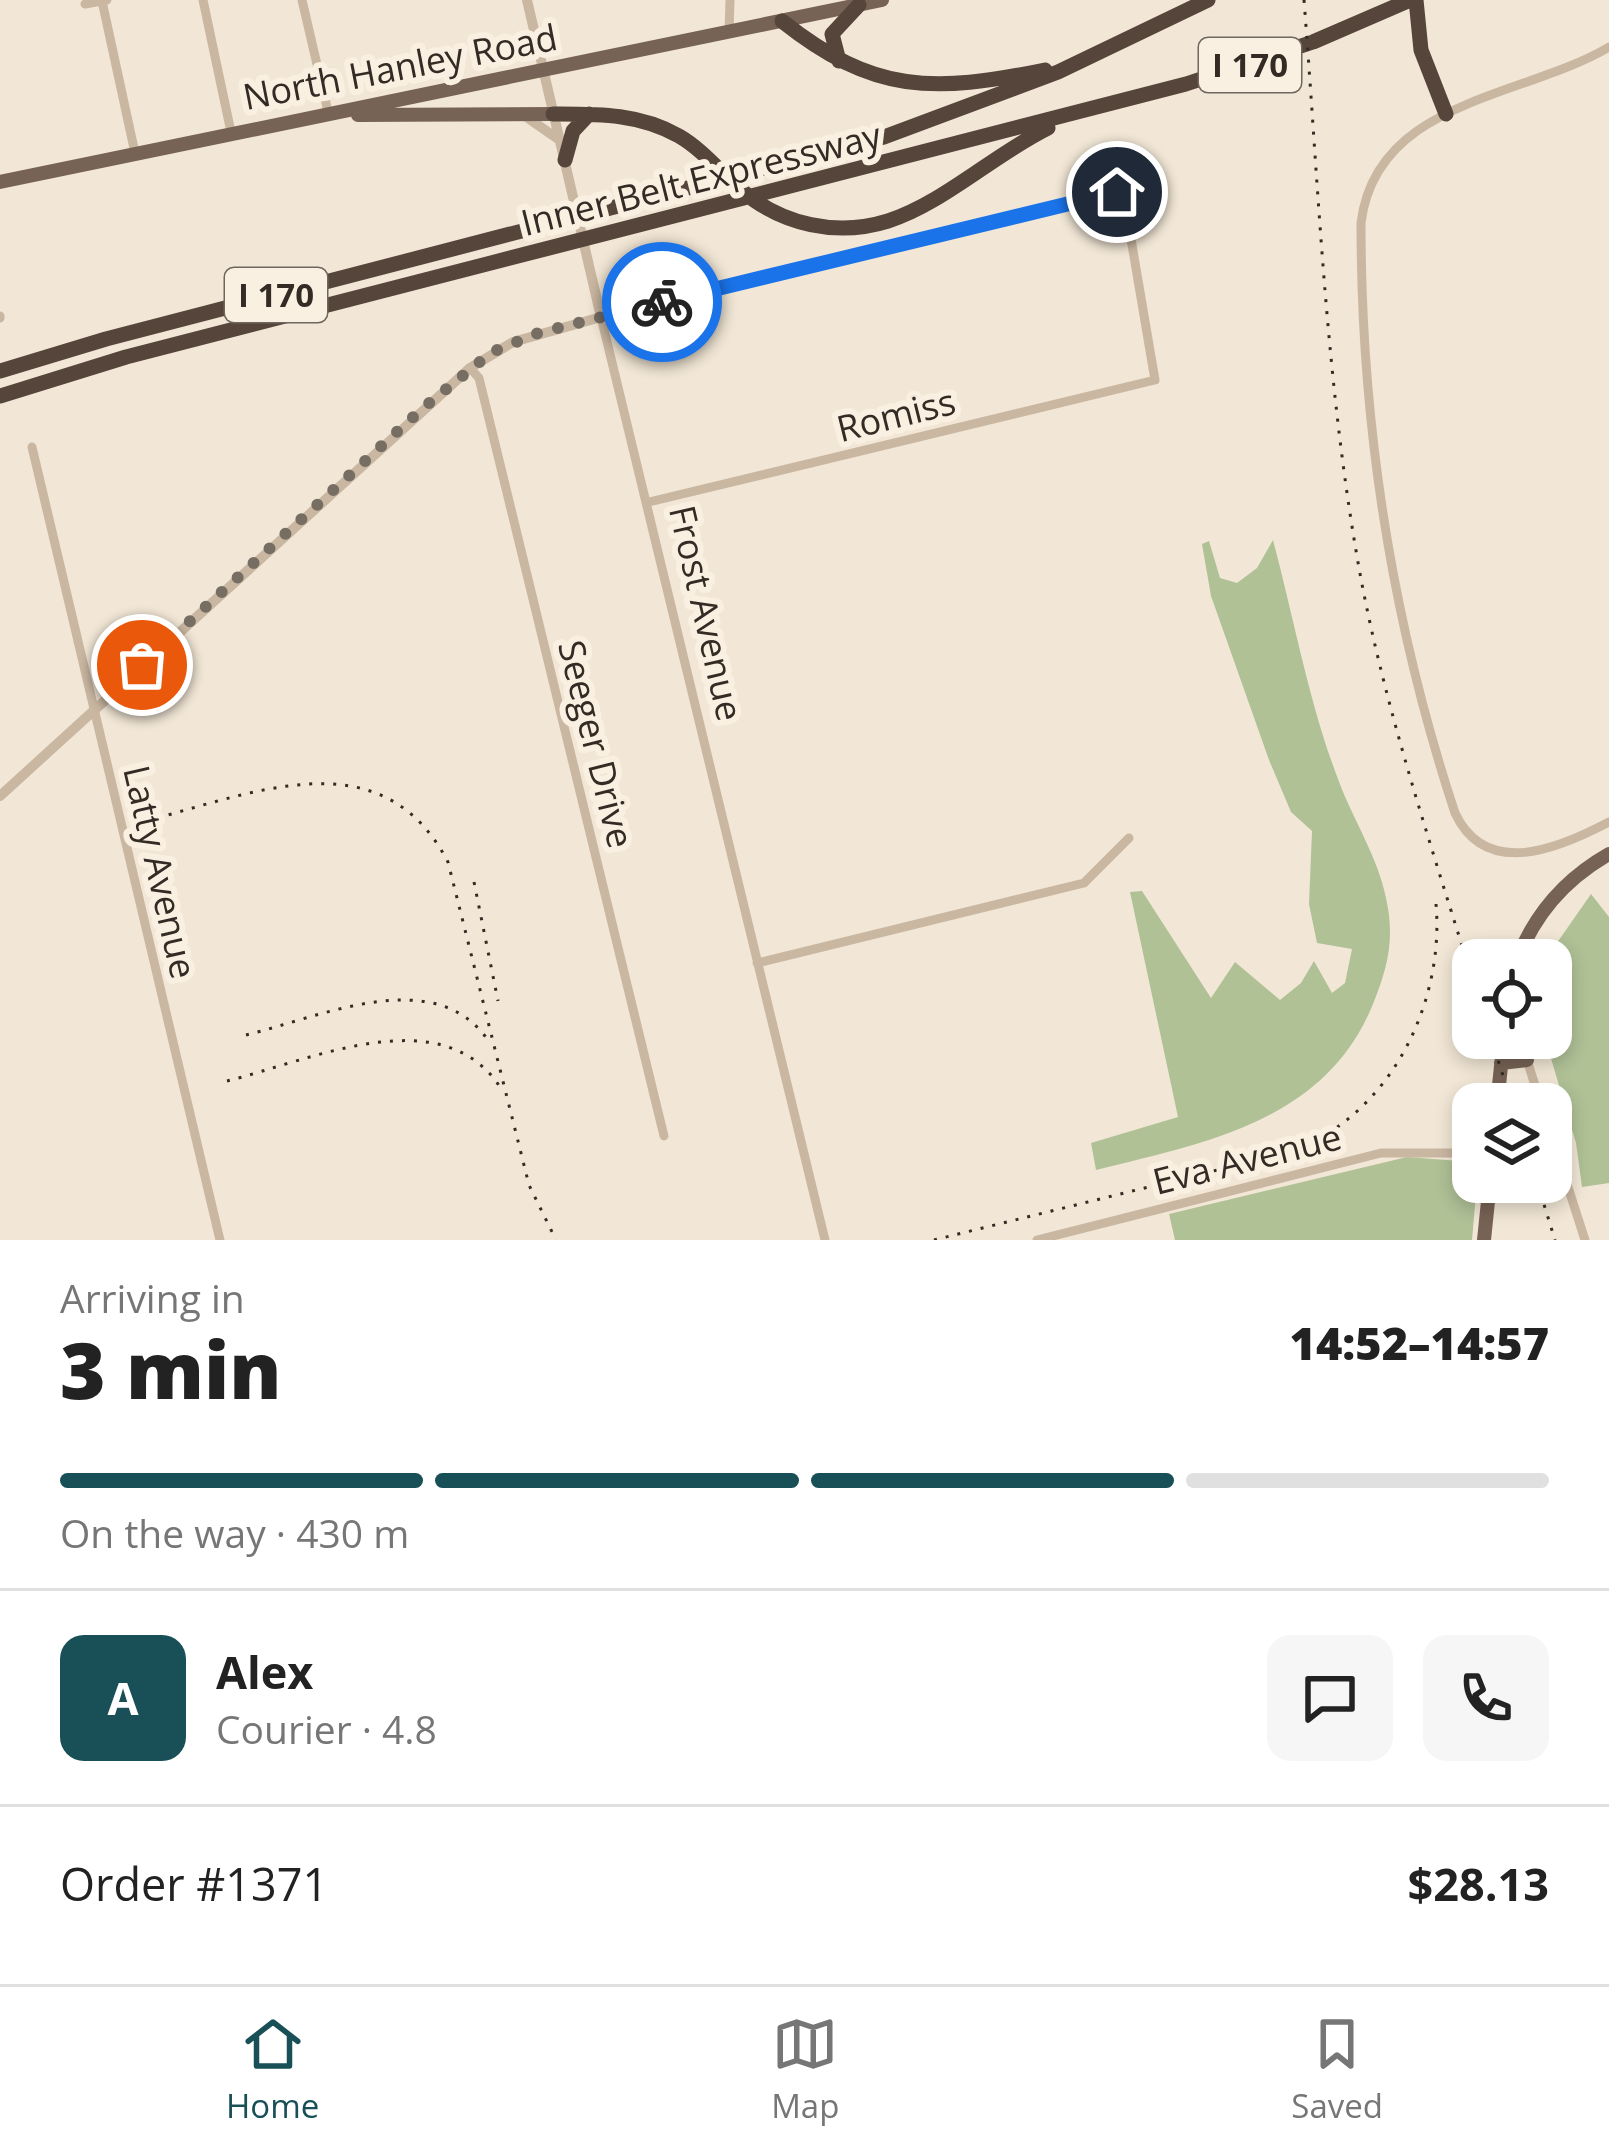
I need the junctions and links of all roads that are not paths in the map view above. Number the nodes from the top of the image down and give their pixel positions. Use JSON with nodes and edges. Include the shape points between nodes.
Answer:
{"nodes":[{"id":1,"x":203,"y":0,"type":"edge"},
{"id":2,"x":302,"y":0,"type":"edge"},
{"id":3,"x":526,"y":0,"type":"edge"},
{"id":4,"x":730,"y":0,"type":"edge"},
{"id":5,"x":882,"y":0,"type":"edge"},
{"id":6,"x":1208,"y":0,"type":"edge"},
{"id":7,"x":1417,"y":0,"type":"edge"},
{"id":8,"x":104,"y":1,"type":"edge"},
{"id":9,"x":85,"y":4,"type":"dead end"},
{"id":10,"x":859,"y":5,"type":"junction"},
{"id":11,"x":782,"y":21,"type":"junction"},
{"id":12,"x":729,"y":32,"type":"junction"},
{"id":13,"x":1609,"y":47,"type":"edge"},
{"id":14,"x":1077,"y":63,"type":"junction"},
{"id":15,"x":840,"y":64,"type":"junction"},
{"id":16,"x":542,"y":69,"type":"junction"},
{"id":17,"x":1084,"y":110,"type":"junction"},
{"id":18,"x":518,"y":114,"type":"junction"},
{"id":19,"x":553,"y":114,"type":"junction"},
{"id":20,"x":590,"y":114,"type":"junction"},
{"id":21,"x":1446,"y":114,"type":"junction"},
{"id":22,"x":329,"y":116,"type":"junction"},
{"id":23,"x":231,"y":132,"type":"junction"},
{"id":24,"x":560,"y":142,"type":"junction"},
{"id":25,"x":134,"y":153,"type":"junction"},
{"id":26,"x":565,"y":160,"type":"junction"},
{"id":27,"x":729,"y":179,"type":"junction"},
{"id":28,"x":0,"y":182,"type":"edge"},
{"id":29,"x":601,"y":317,"type":"junction"},
{"id":30,"x":470,"y":368,"type":"junction"},
{"id":31,"x":0,"y":371,"type":"edge"},
{"id":32,"x":0,"y":396,"type":"edge"},
{"id":33,"x":32,"y":447,"type":"dead end"},
{"id":34,"x":649,"y":502,"type":"junction"},
{"id":35,"x":93,"y":710,"type":"junction"},
{"id":36,"x":0,"y":796,"type":"edge"},
{"id":37,"x":1609,"y":822,"type":"edge"},
{"id":38,"x":1130,"y":838,"type":"dead end"},
{"id":39,"x":1609,"y":854,"type":"edge"},
{"id":40,"x":1526,"y":939,"type":"edge"},
{"id":41,"x":758,"y":963,"type":"junction"},
{"id":42,"x":1502,"y":1059,"type":"edge"},
{"id":43,"x":1527,"y":1060,"type":"joint"},
{"id":44,"x":1501,"y":1064,"type":"junction"},
{"id":45,"x":1499,"y":1083,"type":"edge"},
{"id":46,"x":1534,"y":1083,"type":"edge"},
{"id":47,"x":664,"y":1136,"type":"dead end"},
{"id":48,"x":1452,"y":1153,"type":"edge"},
{"id":49,"x":1572,"y":1199,"type":"edge"},
{"id":50,"x":1488,"y":1203,"type":"edge"},
{"id":51,"x":220,"y":1240,"type":"edge"},
{"id":52,"x":825,"y":1240,"type":"edge"},
{"id":53,"x":1037,"y":1240,"type":"edge"},
{"id":54,"x":1484,"y":1240,"type":"edge"},
{"id":55,"x":1585,"y":1240,"type":"edge"}],
"edges":[{"from":1,"to":23,"type":"street"},
{"from":2,"to":22,"type":"street"},
{"from":3,"to":16,"type":"street","name":"Frost Avenue"},
{"from":4,"to":12,"type":"street"},
{"from":5,"to":10,"type":"main road","name":"North Hanley Road"},
{"from":6,"to":14,"type":"highway","name":"Inner Belt Expressway","number":"I 170"},
{"from":7,"to":17,"type":"highway","name":"Inner Belt Expressway","number":"I 170","via":[[1275,56]]},
{"from":7,"to":21,"type":"highway"},
{"from":8,"to":9,"type":"street"},
{"from":8,"to":25,"type":"street"},
{"from":10,"to":11,"type":"main road","name":"North Hanley Road"},
{"from":10,"to":15,"type":"highway","via":[[832,34]]},
{"from":11,"to":12,"type":"main road","name":"North Hanley Road"},
{"from":11,"to":15,"type":"highway"},
{"from":12,"to":16,"type":"main road","name":"North Hanley Road"},
{"from":13,"to":21,"type":"street"},
{"from":14,"to":15,"type":"highway","via":[[952,84],[878,78]]},
{"from":14,"to":27,"type":"highway","name":"Inner Belt Expressway","number":"I 170","via":[[933,120]]},
{"from":16,"to":19,"type":"street","name":"Frost Avenue"},
{"from":16,"to":22,"type":"main road","name":"North Hanley Road"},
{"from":17,"to":27,"type":"highway","via":[[999,153],[911,212],[871,226],[794,220]]},
{"from":17,"to":32,"type":"highway","name":"Inner Belt Expressway","number":"I 170"},
{"from":18,"to":19,"type":"main road"},
{"from":18,"to":22,"type":"main road"},
{"from":18,"to":24,"type":"street"},
{"from":19,"to":20,"type":"highway"},
{"from":19,"to":24,"type":"street","name":"Frost Avenue"},
{"from":20,"to":26,"type":"highway","via":[[573,131]]},
{"from":20,"to":27,"type":"highway","via":[[667,130]]},
{"from":21,"to":37,"type":"street","via":[[1387,158],[1361,223],[1371,460],[1393,587],[1432,742],[1471,839],[1516,856]]},
{"from":22,"to":23,"type":"main road","name":"North Hanley Road"},
{"from":23,"to":25,"type":"main road","name":"North Hanley Road"},
{"from":24,"to":26,"type":"street","name":"Frost Avenue"},
{"from":25,"to":28,"type":"main road","name":"North Hanley Road"},
{"from":26,"to":29,"type":"street","name":"Frost Avenue"},
{"from":27,"to":31,"type":"highway","name":"Inner Belt Expressway","number":"I 170"},
{"from":29,"to":30,"type":"street","via":[[513,342]]},
{"from":29,"to":34,"type":"street","name":"Frost Avenue"},
{"from":29,"to":34,"type":"street","name":"Romiss","via":[[1123,192],[1155,380]]},
{"from":30,"to":35,"type":"street"},
{"from":30,"to":47,"type":"street","name":"Seeger Drive","via":[[479,378]]},
{"from":33,"to":35,"type":"street","name":"Latty Avenue"},
{"from":34,"to":41,"type":"street","name":"Frost Avenue"},
{"from":35,"to":36,"type":"street"},
{"from":35,"to":51,"type":"street","name":"Latty Avenue"},
{"from":38,"to":41,"type":"street","via":[[1084,883]]},
{"from":39,"to":40,"type":"main road","via":[[1562,888]]},
{"from":41,"to":52,"type":"street","name":"Frost Avenue"},
{"from":42,"to":44,"type":"main road"},
{"from":43,"to":44,"type":"main road"},
{"from":43,"to":46,"type":"street"},
{"from":44,"to":45,"type":"main road"},
{"from":48,"to":53,"type":"street","name":"Eva Avenue","via":[[1381,1153]]},
{"from":49,"to":55,"type":"street"},
{"from":50,"to":54,"type":"main road"}]}
